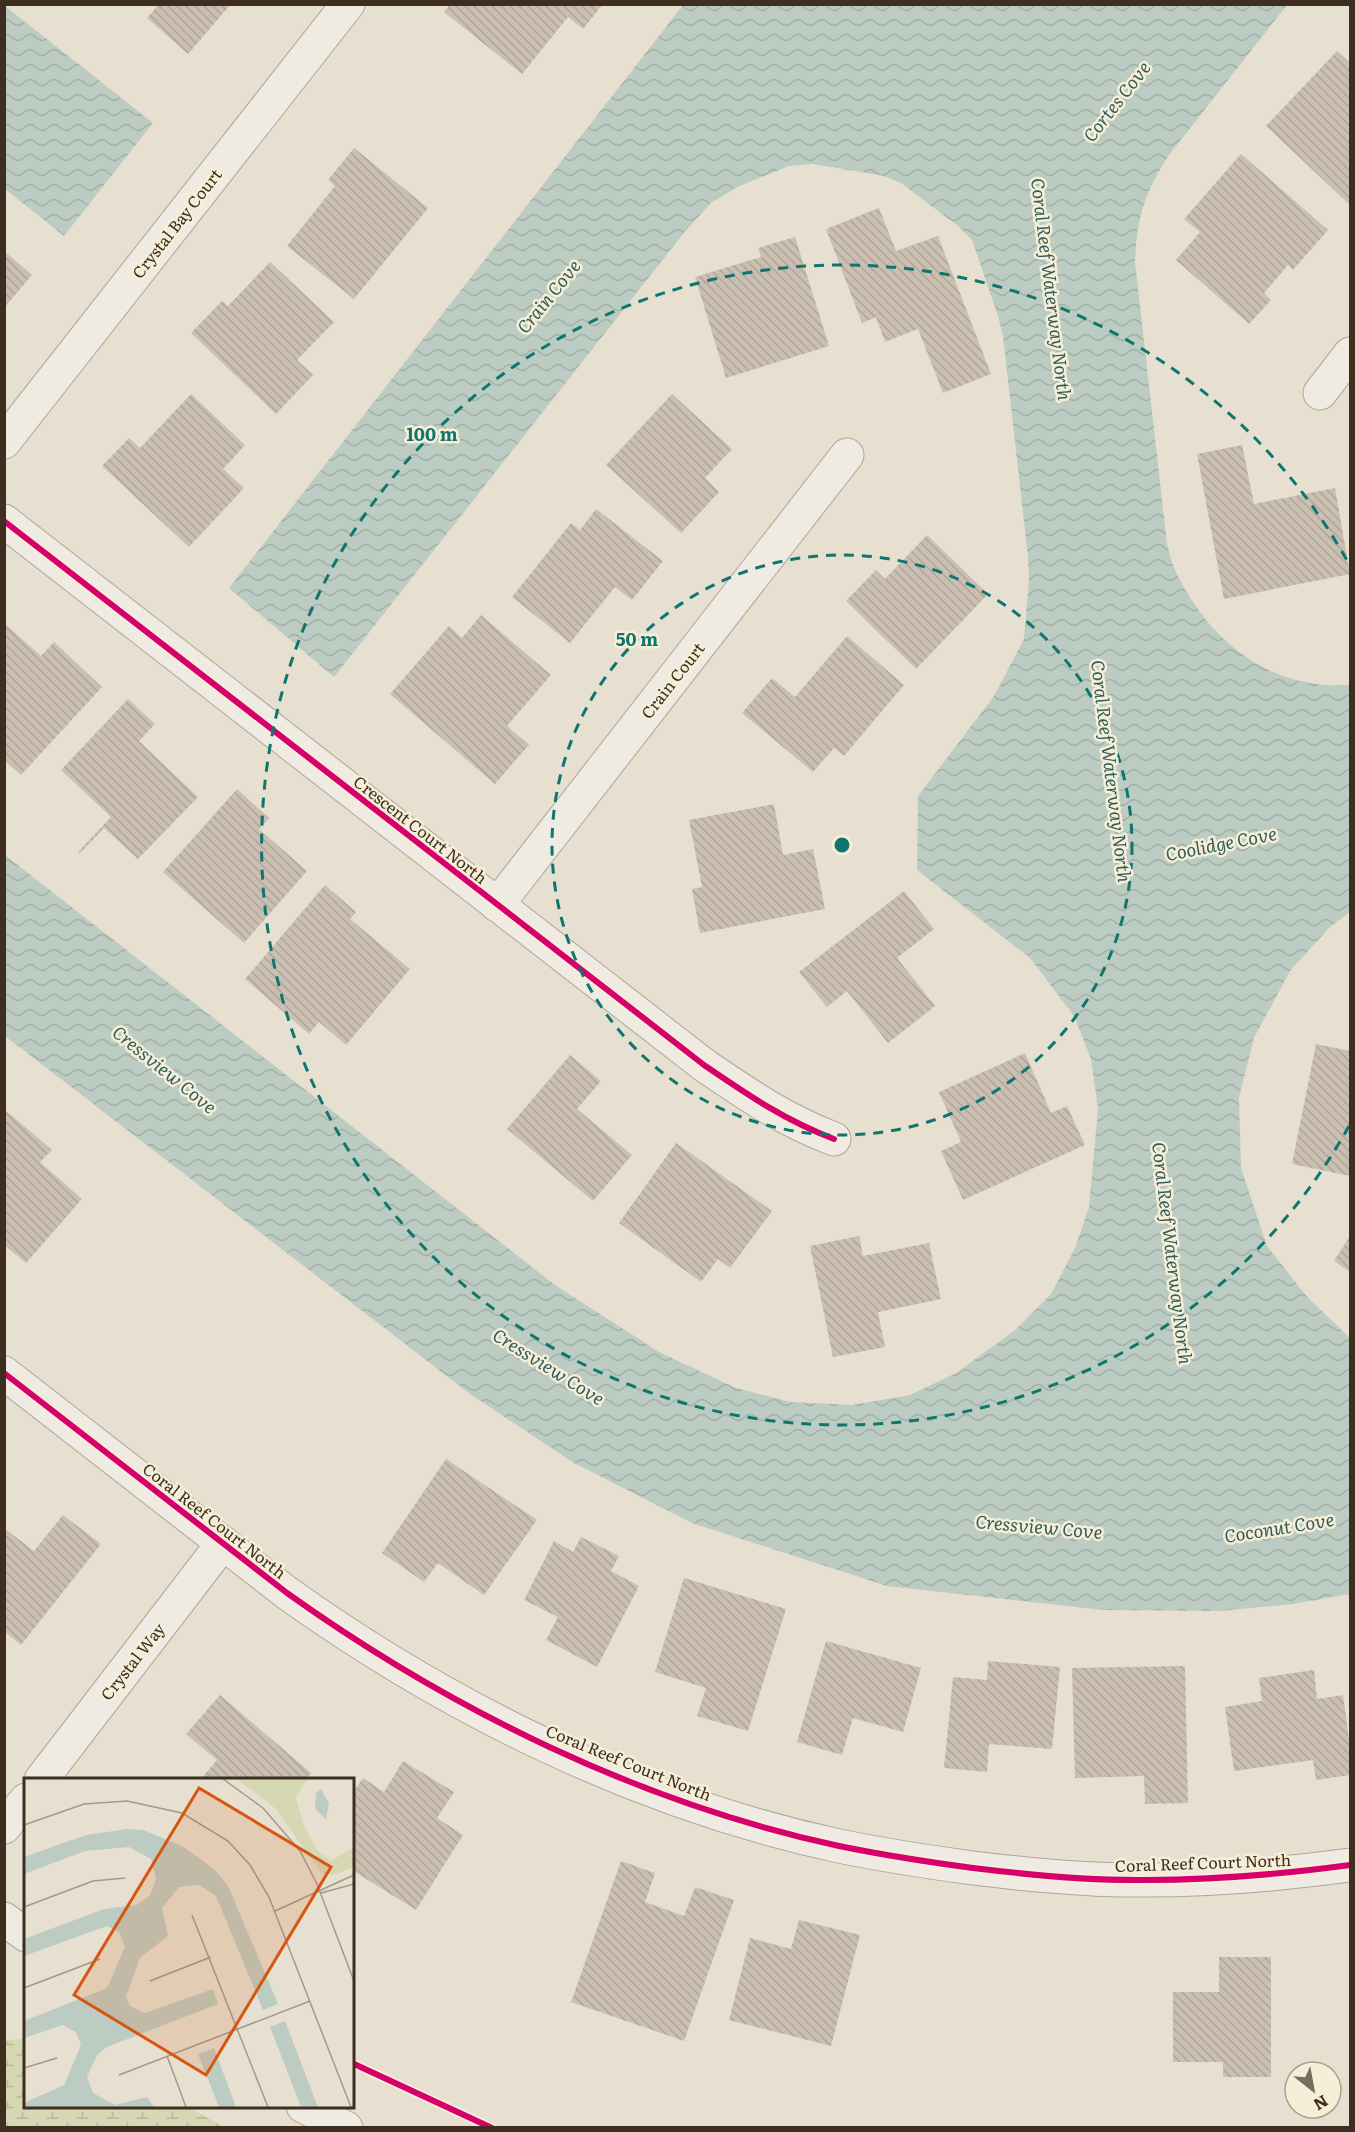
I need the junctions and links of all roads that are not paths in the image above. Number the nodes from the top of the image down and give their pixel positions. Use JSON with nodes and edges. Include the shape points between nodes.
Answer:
{"nodes":[{"id":1,"x":348,"y":4,"type":"edge"},
{"id":2,"x":1350,"y":354,"type":"edge"},
{"id":3,"x":1320,"y":393,"type":"dead end"},
{"id":4,"x":4,"y":442,"type":"edge"},
{"id":5,"x":847,"y":455,"type":"dead end"},
{"id":6,"x":4,"y":521,"type":"edge"},
{"id":7,"x":497,"y":905,"type":"junction"},
{"id":8,"x":834,"y":1139,"type":"dead end"},
{"id":9,"x":4,"y":1373,"type":"edge"},
{"id":10,"x":223,"y":1543,"type":"junction"},
{"id":11,"x":42,"y":1778,"type":"edge"},
{"id":12,"x":24,"y":1802,"type":"edge"},
{"id":13,"x":4,"y":1827,"type":"edge"},
{"id":14,"x":1350,"y":1865,"type":"edge"},
{"id":15,"x":4,"y":1919,"type":"edge"},
{"id":16,"x":24,"y":1934,"type":"edge"},
{"id":17,"x":307,"y":2108,"type":"edge"},
{"id":18,"x":346,"y":2127,"type":"edge"}],
"edges":[{"from":1,"to":4,"type":"street","name":"Crystal Bay Court"},
{"from":2,"to":3,"type":"street"},
{"from":5,"to":7,"type":"street","name":"Crain Court"},
{"from":6,"to":7,"type":"street","name":"Crescent Court North"},
{"from":7,"to":8,"type":"street","name":"Crescent Court North","via":[[735,1086],[775,1113]]},
{"from":9,"to":10,"type":"street","name":"Coral Reef Court North"},
{"from":10,"to":11,"type":"street","name":"Crystal Way"},
{"from":10,"to":14,"type":"street","name":"Coral Reef Court North","via":[[335,1627],[449,1696],[560,1752],[729,1816],[836,1845],[1018,1874],[1147,1880]]},
{"from":12,"to":13,"type":"street"},
{"from":15,"to":16,"type":"street"},
{"from":17,"to":18,"type":"street"}]}
